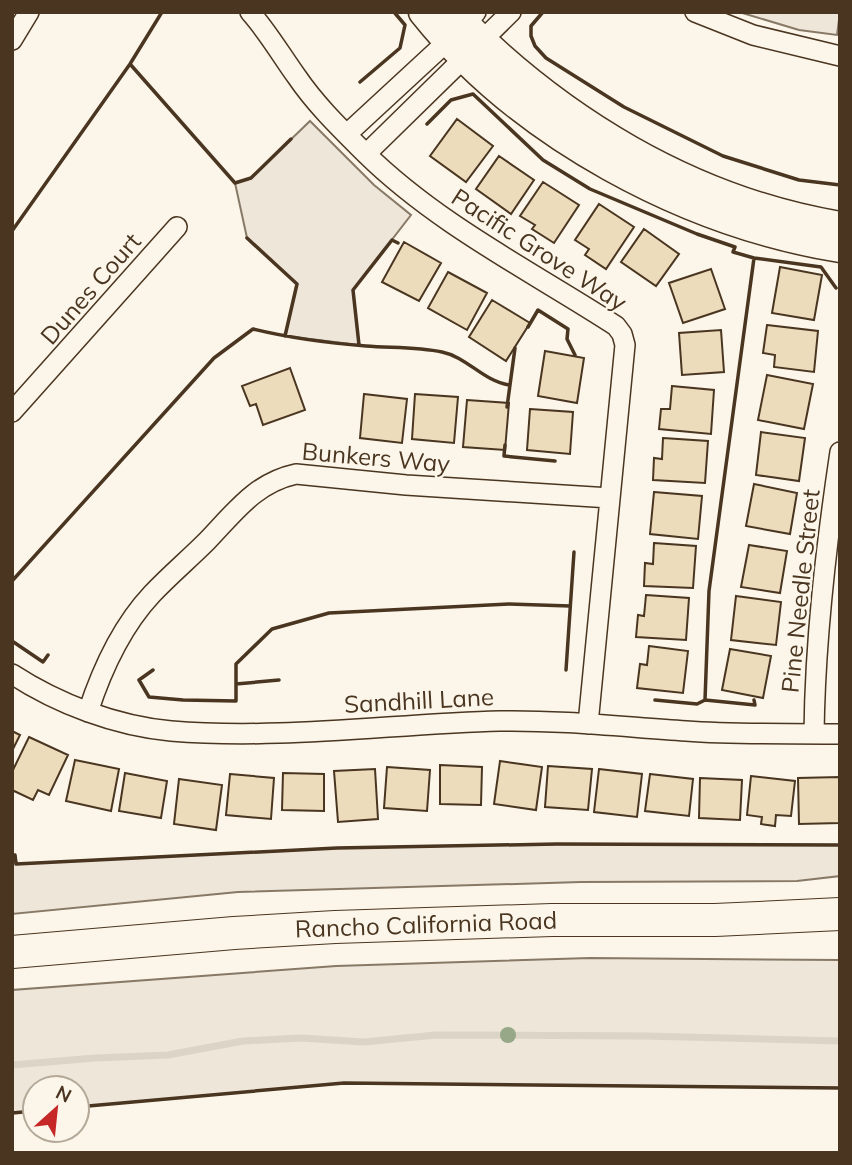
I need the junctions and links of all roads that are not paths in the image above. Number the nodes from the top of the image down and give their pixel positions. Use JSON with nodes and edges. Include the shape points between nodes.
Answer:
{"nodes":[{"id":1,"x":29,"y":12,"type":"edge"},
{"id":2,"x":250,"y":12,"type":"edge"},
{"id":3,"x":424,"y":12,"type":"edge"},
{"id":4,"x":512,"y":12,"type":"edge"},
{"id":5,"x":695,"y":12,"type":"edge"},
{"id":6,"x":465,"y":31,"type":"edge"},
{"id":7,"x":12,"y":40,"type":"edge"},
{"id":8,"x":840,"y":56,"type":"edge"},
{"id":9,"x":347,"y":134,"type":"junction"},
{"id":10,"x":366,"y":154,"type":"junction"},
{"id":11,"x":840,"y":226,"type":"edge"},
{"id":12,"x":177,"y":227,"type":"dead end"},
{"id":13,"x":840,"y":248,"type":"edge"},
{"id":14,"x":12,"y":412,"type":"edge"},
{"id":15,"x":840,"y":452,"type":"edge"},
{"id":16,"x":610,"y":498,"type":"junction"},
{"id":17,"x":12,"y":674,"type":"edge"},
{"id":18,"x":88,"y":712,"type":"junction"},
{"id":19,"x":588,"y":724,"type":"junction"},
{"id":20,"x":814,"y":734,"type":"junction"},
{"id":21,"x":840,"y":734,"type":"edge"},
{"id":22,"x":840,"y":914,"type":"edge"},
{"id":23,"x":12,"y":952,"type":"edge"}],
"edges":[{"from":1,"to":7,"type":"street"},
{"from":2,"to":9,"type":"street","name":"Pacific Grove Way","via":[[319,106]]},
{"from":3,"to":6,"type":"street"},
{"from":4,"to":6,"type":"street"},
{"from":5,"to":8,"type":"street","via":[[753,35]]},
{"from":6,"to":9,"type":"street"},
{"from":6,"to":10,"type":"street"},
{"from":6,"to":11,"type":"street","via":[[566,111],[634,153],[756,207]]},
{"from":6,"to":13,"type":"street","via":[[526,112],[640,183],[732,220]]},
{"from":9,"to":10,"type":"street","name":"Pacific Grove Way"},
{"from":10,"to":16,"type":"street","name":"Pacific Grove Way","via":[[421,202],[622,334],[625,345]]},
{"from":12,"to":14,"type":"street","name":"Dunes Court"},
{"from":15,"to":20,"type":"street","name":"Pine Needle Street","via":[[823,569]]},
{"from":16,"to":18,"type":"street","name":"Bunkers Way","via":[[296,474],[282,477],[265,484],[242,504],[151,595],[110,654]]},
{"from":16,"to":19,"type":"street","name":"Pacific Grove Way"},
{"from":17,"to":18,"type":"street","name":"Sandhill Lane"},
{"from":18,"to":19,"type":"street","name":"Sandhill Lane","via":[[170,731],[269,733],[502,721]]},
{"from":19,"to":20,"type":"street","name":"Sandhill Lane","via":[[689,732]]},
{"from":20,"to":21,"type":"street","name":"Sandhill Lane"},
{"from":22,"to":23,"type":"main road","name":"Rancho California Road","via":[[335,927]]}]}
